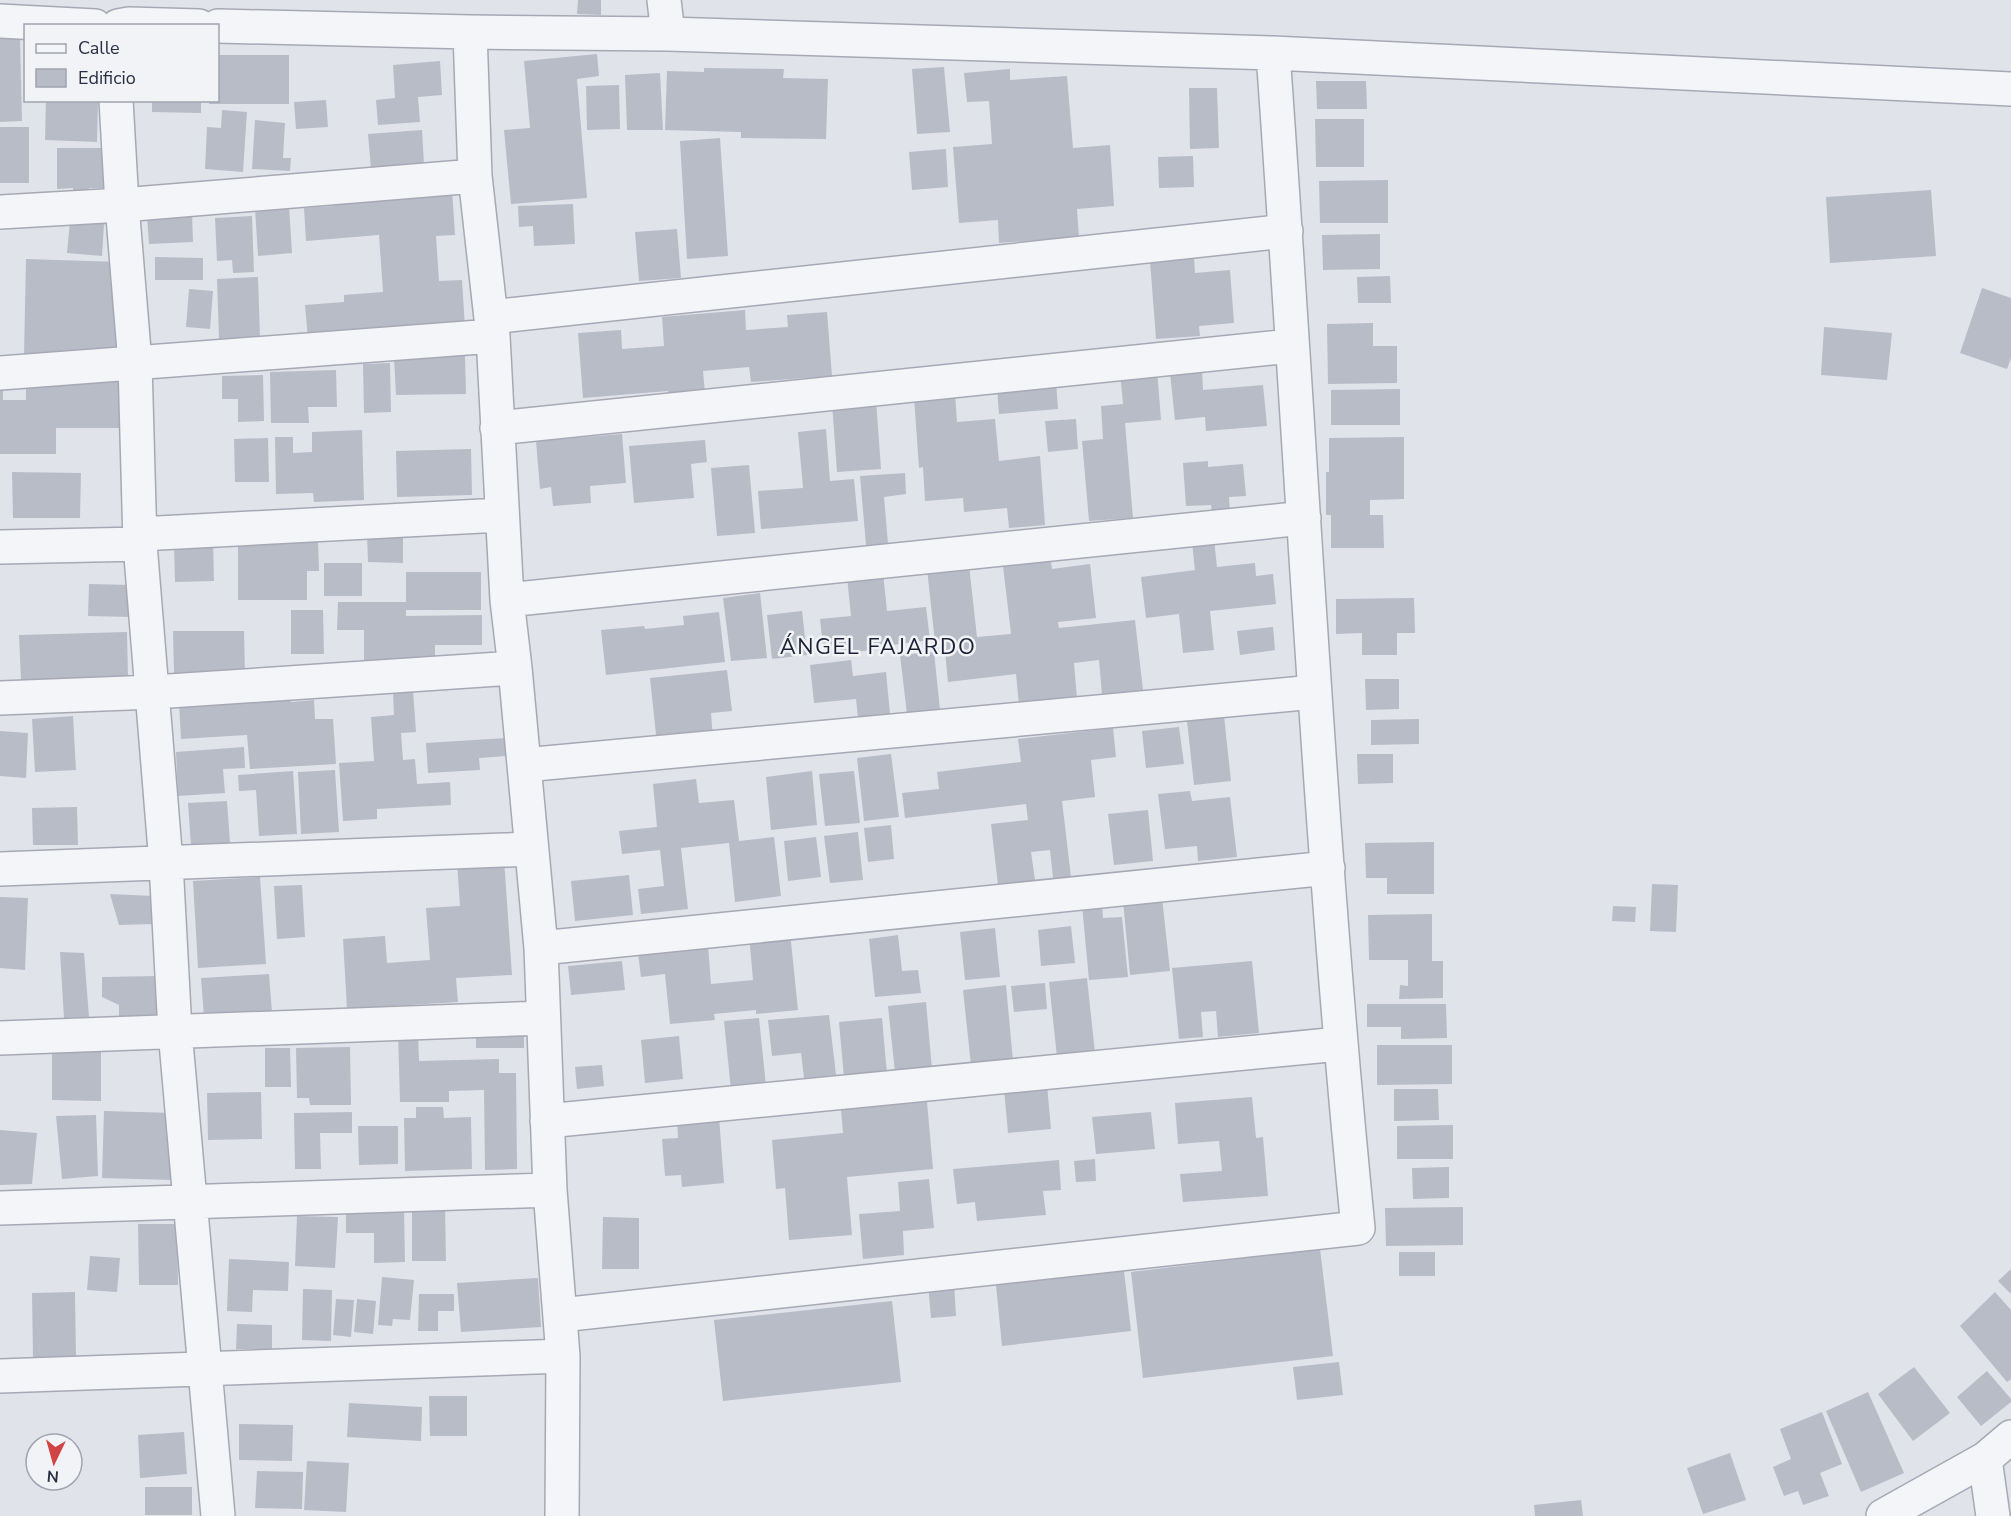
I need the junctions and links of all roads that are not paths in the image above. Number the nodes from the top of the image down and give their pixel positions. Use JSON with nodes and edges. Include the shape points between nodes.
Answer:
{"nodes":[{"id":1,"x":664,"y":0,"type":"edge"},
{"id":2,"x":125,"y":16,"type":"edge"},
{"id":3,"x":0,"y":21,"type":"edge"},
{"id":4,"x":57,"y":24,"type":"edge"},
{"id":5,"x":184,"y":24,"type":"edge"},
{"id":6,"x":219,"y":26,"type":"edge"},
{"id":7,"x":470,"y":32,"type":"junction"},
{"id":8,"x":668,"y":34,"type":"junction"},
{"id":9,"x":1273,"y":53,"type":"junction"},
{"id":10,"x":2011,"y":89,"type":"edge"},
{"id":11,"x":116,"y":102,"type":"edge"},
{"id":12,"x":475,"y":176,"type":"junction"},
{"id":13,"x":122,"y":205,"type":"junction"},
{"id":14,"x":0,"y":212,"type":"edge"},
{"id":15,"x":1286,"y":231,"type":"junction"},
{"id":16,"x":492,"y":327,"type":"junction"},
{"id":17,"x":1291,"y":346,"type":"junction"},
{"id":18,"x":135,"y":363,"type":"junction"},
{"id":19,"x":0,"y":372,"type":"edge"},
{"id":20,"x":497,"y":428,"type":"junction"},
{"id":21,"x":501,"y":514,"type":"junction"},
{"id":22,"x":1304,"y":518,"type":"junction"},
{"id":23,"x":140,"y":539,"type":"junction"},
{"id":24,"x":0,"y":547,"type":"edge"},
{"id":25,"x":507,"y":600,"type":"junction"},
{"id":26,"x":515,"y":668,"type":"junction"},
{"id":27,"x":154,"y":692,"type":"junction"},
{"id":28,"x":1314,"y":692,"type":"junction"},
{"id":29,"x":0,"y":698,"type":"edge"},
{"id":30,"x":524,"y":765,"type":"junction"},
{"id":31,"x":531,"y":849,"type":"junction"},
{"id":32,"x":166,"y":863,"type":"junction"},
{"id":33,"x":1328,"y":868,"type":"junction"},
{"id":34,"x":0,"y":869,"type":"edge"},
{"id":35,"x":541,"y":948,"type":"junction"},
{"id":36,"x":543,"y":1018,"type":"junction"},
{"id":37,"x":175,"y":1031,"type":"junction"},
{"id":38,"x":0,"y":1038,"type":"edge"},
{"id":39,"x":1339,"y":1044,"type":"junction"},
{"id":40,"x":547,"y":1121,"type":"junction"},
{"id":41,"x":550,"y":1190,"type":"junction"},
{"id":42,"x":190,"y":1202,"type":"junction"},
{"id":43,"x":0,"y":1208,"type":"edge"},
{"id":44,"x":561,"y":1315,"type":"junction"},
{"id":45,"x":563,"y":1356,"type":"junction"},
{"id":46,"x":204,"y":1370,"type":"junction"},
{"id":47,"x":0,"y":1376,"type":"edge"},
{"id":48,"x":2011,"y":1437,"type":"edge"},
{"id":49,"x":1985,"y":1459,"type":"junction"},
{"id":50,"x":218,"y":1516,"type":"edge"},
{"id":51,"x":562,"y":1516,"type":"edge"},
{"id":52,"x":1882,"y":1516,"type":"edge"},
{"id":53,"x":1993,"y":1516,"type":"edge"}],
"edges":[{"from":1,"to":8,"type":"street"},
{"from":2,"to":5,"type":"street"},
{"from":3,"to":4,"type":"street"},
{"from":6,"to":7,"type":"street"},
{"from":7,"to":8,"type":"street"},
{"from":7,"to":12,"type":"street"},
{"from":8,"to":9,"type":"street"},
{"from":9,"to":10,"type":"street"},
{"from":9,"to":15,"type":"street"},
{"from":11,"to":13,"type":"street"},
{"from":12,"to":13,"type":"street"},
{"from":12,"to":16,"type":"street"},
{"from":13,"to":14,"type":"street"},
{"from":13,"to":18,"type":"street"},
{"from":15,"to":16,"type":"street"},
{"from":15,"to":17,"type":"street"},
{"from":16,"to":18,"type":"street"},
{"from":16,"to":20,"type":"street"},
{"from":17,"to":20,"type":"street"},
{"from":17,"to":22,"type":"street"},
{"from":18,"to":19,"type":"street"},
{"from":18,"to":23,"type":"street"},
{"from":20,"to":21,"type":"street"},
{"from":21,"to":23,"type":"street"},
{"from":21,"to":25,"type":"street"},
{"from":22,"to":25,"type":"street"},
{"from":22,"to":28,"type":"street"},
{"from":23,"to":24,"type":"street"},
{"from":23,"to":27,"type":"street"},
{"from":25,"to":26,"type":"street"},
{"from":26,"to":27,"type":"street"},
{"from":26,"to":30,"type":"street"},
{"from":27,"to":29,"type":"street"},
{"from":27,"to":32,"type":"street"},
{"from":28,"to":30,"type":"street"},
{"from":28,"to":33,"type":"street"},
{"from":30,"to":31,"type":"street"},
{"from":31,"to":32,"type":"street"},
{"from":31,"to":35,"type":"street"},
{"from":32,"to":34,"type":"street"},
{"from":32,"to":37,"type":"street"},
{"from":33,"to":35,"type":"street"},
{"from":33,"to":39,"type":"street"},
{"from":35,"to":36,"type":"street"},
{"from":36,"to":37,"type":"street"},
{"from":36,"to":40,"type":"street"},
{"from":37,"to":38,"type":"street"},
{"from":37,"to":42,"type":"street"},
{"from":39,"to":40,"type":"street"},
{"from":39,"to":44,"type":"street","via":[[1358,1228]]},
{"from":40,"to":41,"type":"street"},
{"from":41,"to":42,"type":"street"},
{"from":41,"to":44,"type":"street"},
{"from":42,"to":43,"type":"street"},
{"from":42,"to":46,"type":"street"},
{"from":44,"to":45,"type":"street"},
{"from":45,"to":46,"type":"street"},
{"from":45,"to":51,"type":"street"},
{"from":46,"to":47,"type":"street"},
{"from":46,"to":50,"type":"street"},
{"from":48,"to":49,"type":"street"},
{"from":49,"to":52,"type":"street"},
{"from":49,"to":53,"type":"street"}]}
